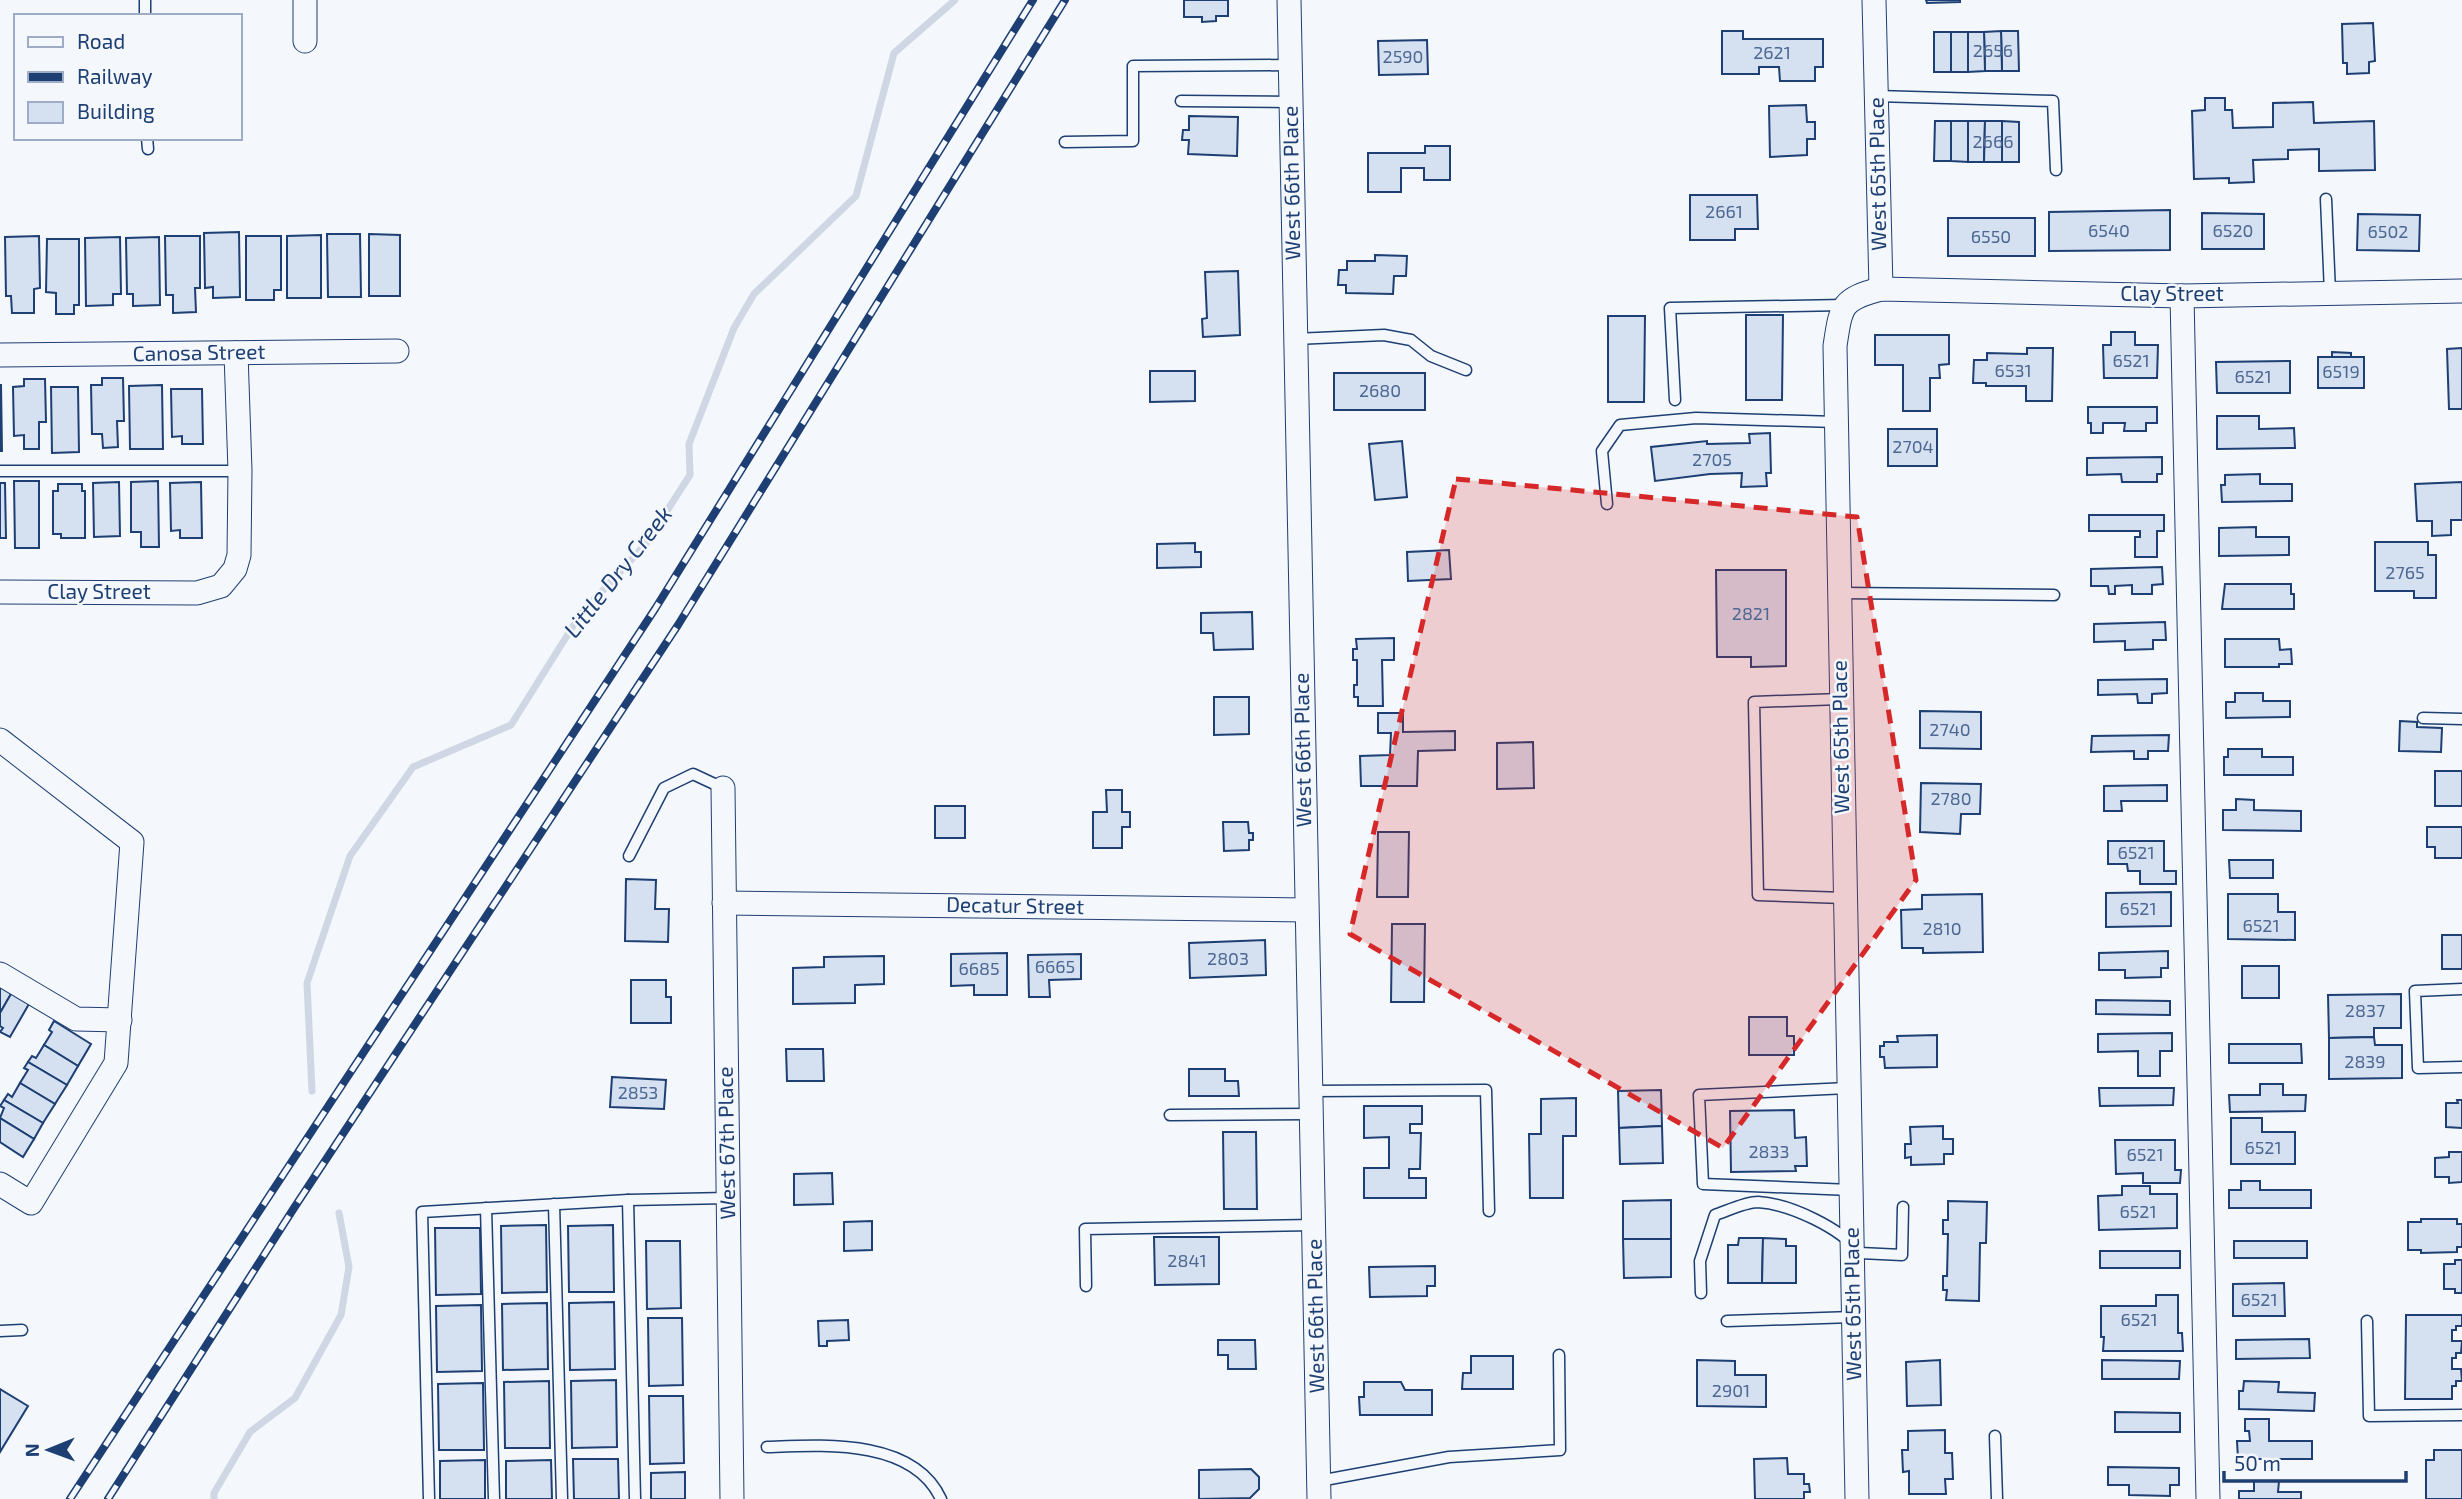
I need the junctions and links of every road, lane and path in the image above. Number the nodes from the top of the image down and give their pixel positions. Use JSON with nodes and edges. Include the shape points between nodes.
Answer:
{"nodes":[{"id":1,"x":305,"y":0,"type":"edge"},
{"id":2,"x":1289,"y":0,"type":"edge"},
{"id":3,"x":1874,"y":0,"type":"edge"},
{"id":4,"x":305,"y":41,"type":"dead end"},
{"id":5,"x":1290,"y":65,"type":"junction"},
{"id":6,"x":1876,"y":96,"type":"junction"},
{"id":7,"x":1181,"y":101,"type":"dead end"},
{"id":8,"x":1291,"y":102,"type":"junction"},
{"id":9,"x":1065,"y":142,"type":"dead end"},
{"id":10,"x":2056,"y":170,"type":"dead end"},
{"id":11,"x":2326,"y":199,"type":"dead end"},
{"id":12,"x":1881,"y":289,"type":"junction"},
{"id":13,"x":2462,"y":291,"type":"edge"},
{"id":14,"x":2330,"y":293,"type":"junction"},
{"id":15,"x":2182,"y":296,"type":"junction"},
{"id":16,"x":1845,"y":305,"type":"junction"},
{"id":17,"x":1295,"y":338,"type":"junction"},
{"id":18,"x":397,"y":351,"type":"dead end"},
{"id":19,"x":236,"y":353,"type":"junction"},
{"id":20,"x":0,"y":355,"type":"edge"},
{"id":21,"x":1466,"y":370,"type":"dead end"},
{"id":22,"x":1675,"y":400,"type":"dead end"},
{"id":23,"x":1836,"y":422,"type":"junction"},
{"id":24,"x":0,"y":471,"type":"edge"},
{"id":25,"x":240,"y":471,"type":"junction"},
{"id":26,"x":1606,"y":504,"type":"dead end"},
{"id":27,"x":0,"y":592,"type":"edge"},
{"id":28,"x":1839,"y":593,"type":"junction"},
{"id":29,"x":2054,"y":595,"type":"dead end"},
{"id":30,"x":1840,"y":699,"type":"junction"},
{"id":31,"x":2423,"y":719,"type":"dead end"},
{"id":32,"x":2462,"y":719,"type":"edge"},
{"id":33,"x":0,"y":740,"type":"edge"},
{"id":34,"x":723,"y":788,"type":"joint"},
{"id":35,"x":629,"y":856,"type":"dead end"},
{"id":36,"x":1844,"y":898,"type":"junction"},
{"id":37,"x":724,"y":903,"type":"junction"},
{"id":38,"x":1306,"y":909,"type":"junction"},
{"id":39,"x":0,"y":974,"type":"edge"},
{"id":40,"x":2462,"y":989,"type":"edge"},
{"id":41,"x":120,"y":1020,"type":"junction"},
{"id":42,"x":2462,"y":1067,"type":"edge"},
{"id":43,"x":1849,"y":1088,"type":"junction"},
{"id":44,"x":1310,"y":1103,"type":"junction"},
{"id":45,"x":1170,"y":1115,"type":"dead end"},
{"id":46,"x":0,"y":1184,"type":"edge"},
{"id":47,"x":1851,"y":1190,"type":"junction"},
{"id":48,"x":728,"y":1198,"type":"junction"},
{"id":49,"x":628,"y":1200,"type":"junction"},
{"id":50,"x":554,"y":1204,"type":"junction"},
{"id":51,"x":1903,"y":1207,"type":"dead end"},
{"id":52,"x":486,"y":1208,"type":"junction"},
{"id":53,"x":1489,"y":1212,"type":"dead end"},
{"id":54,"x":1314,"y":1224,"type":"junction"},
{"id":55,"x":1852,"y":1242,"type":"junction"},
{"id":56,"x":1086,"y":1286,"type":"dead end"},
{"id":57,"x":1701,"y":1293,"type":"dead end"},
{"id":58,"x":1853,"y":1318,"type":"junction"},
{"id":59,"x":1727,"y":1321,"type":"dead end"},
{"id":60,"x":2367,"y":1321,"type":"dead end"},
{"id":61,"x":22,"y":1330,"type":"dead end"},
{"id":62,"x":0,"y":1331,"type":"edge"},
{"id":63,"x":1559,"y":1354,"type":"dead end"},
{"id":64,"x":2462,"y":1415,"type":"edge"},
{"id":65,"x":1995,"y":1436,"type":"dead end"},
{"id":66,"x":767,"y":1447,"type":"dead end"},
{"id":67,"x":1319,"y":1490,"type":"edge"},
{"id":68,"x":429,"y":1499,"type":"edge"},
{"id":69,"x":494,"y":1499,"type":"edge"},
{"id":70,"x":562,"y":1499,"type":"edge"},
{"id":71,"x":635,"y":1499,"type":"edge"},
{"id":72,"x":732,"y":1499,"type":"edge"},
{"id":73,"x":941,"y":1499,"type":"edge"},
{"id":74,"x":1857,"y":1499,"type":"edge"},
{"id":75,"x":1997,"y":1499,"type":"edge"},
{"id":76,"x":2208,"y":1499,"type":"edge"}],
"edges":[{"from":1,"to":4,"type":"street"},
{"from":2,"to":5,"type":"street","name":"West 66th Place"},
{"from":3,"to":6,"type":"street","name":"West 65th Place"},
{"from":5,"to":8,"type":"street","name":"West 66th Place"},
{"from":5,"to":9,"type":"lane","via":[[1132,66],[1133,141]]},
{"from":6,"to":10,"type":"lane","via":[[2053,101]]},
{"from":6,"to":12,"type":"street","name":"West 65th Place"},
{"from":7,"to":8,"type":"lane"},
{"from":8,"to":17,"type":"street","name":"West 66th Place"},
{"from":11,"to":14,"type":"lane"},
{"from":12,"to":15,"type":"street","name":"Clay Street"},
{"from":12,"to":16,"type":"street","via":[[1854,296]]},
{"from":13,"to":14,"type":"street","name":"Clay Street"},
{"from":14,"to":15,"type":"street","name":"Clay Street"},
{"from":15,"to":76,"type":"street"},
{"from":16,"to":22,"type":"lane","via":[[1670,309]]},
{"from":16,"to":23,"type":"street","name":"West 65th Place","via":[[1835,346]]},
{"from":17,"to":21,"type":"lane","via":[[1384,335],[1411,340],[1431,356]]},
{"from":17,"to":38,"type":"street","name":"West 66th Place"},
{"from":18,"to":19,"type":"street","name":"Canosa Street"},
{"from":19,"to":20,"type":"street","name":"Canosa Street"},
{"from":19,"to":25,"type":"street"},
{"from":23,"to":26,"type":"lane","via":[[1696,418],[1620,425],[1602,450]]},
{"from":23,"to":28,"type":"street","name":"West 65th Place"},
{"from":24,"to":25,"type":"lane"},
{"from":25,"to":27,"type":"street","name":"Clay Street","via":[[239,555],[235,569],[221,586],[197,593]]},
{"from":28,"to":29,"type":"lane"},
{"from":28,"to":30,"type":"street","name":"West 65th Place"},
{"from":30,"to":36,"type":"street","name":"West 65th Place"},
{"from":30,"to":36,"type":"lane","via":[[1754,702],[1758,895]]},
{"from":31,"to":32,"type":"lane"},
{"from":33,"to":41,"type":"street","via":[[132,842]]},
{"from":34,"to":35,"type":"lane","via":[[693,774],[664,788]]},
{"from":34,"to":37,"type":"street","name":"West 67th Place"},
{"from":36,"to":43,"type":"street","name":"West 65th Place"},
{"from":37,"to":38,"type":"street","name":"Decatur Street"},
{"from":37,"to":48,"type":"street","name":"West 67th Place"},
{"from":38,"to":44,"type":"street","name":"West 66th Place"},
{"from":39,"to":41,"type":"street","via":[[76,1019]]},
{"from":40,"to":42,"type":"lane","via":[[2415,991],[2417,1068]]},
{"from":41,"to":46,"type":"street","via":[[116,1063],[31,1203]]},
{"from":43,"to":47,"type":"street","name":"West 65th Place"},
{"from":43,"to":47,"type":"lane","via":[[1699,1096],[1703,1184]]},
{"from":44,"to":45,"type":"lane"},
{"from":44,"to":53,"type":"lane","via":[[1486,1090]]},
{"from":44,"to":54,"type":"street","name":"West 66th Place"},
{"from":47,"to":55,"type":"street","name":"West 65th Place"},
{"from":48,"to":49,"type":"lane"},
{"from":48,"to":72,"type":"street","name":"West 67th Place"},
{"from":49,"to":50,"type":"lane"},
{"from":49,"to":71,"type":"lane"},
{"from":50,"to":52,"type":"lane"},
{"from":50,"to":70,"type":"lane"},
{"from":51,"to":55,"type":"lane","via":[[1902,1255],[1860,1253]]},
{"from":52,"to":68,"type":"lane","via":[[422,1212]]},
{"from":52,"to":69,"type":"lane"},
{"from":54,"to":56,"type":"lane","via":[[1085,1228]]},
{"from":54,"to":67,"type":"street","name":"West 66th Place"},
{"from":55,"to":57,"type":"lane","via":[[1807,1214],[1756,1202],[1715,1215],[1700,1261]]},
{"from":55,"to":58,"type":"street","name":"West 65th Place"},
{"from":58,"to":59,"type":"lane"},
{"from":58,"to":74,"type":"street","name":"West 65th Place"},
{"from":60,"to":64,"type":"lane","via":[[2369,1416]]},
{"from":61,"to":62,"type":"lane"},
{"from":63,"to":67,"type":"lane","via":[[1560,1450],[1449,1457]]},
{"from":65,"to":75,"type":"lane"},
{"from":66,"to":73,"type":"lane","via":[[864,1448],[920,1472]]}]}
